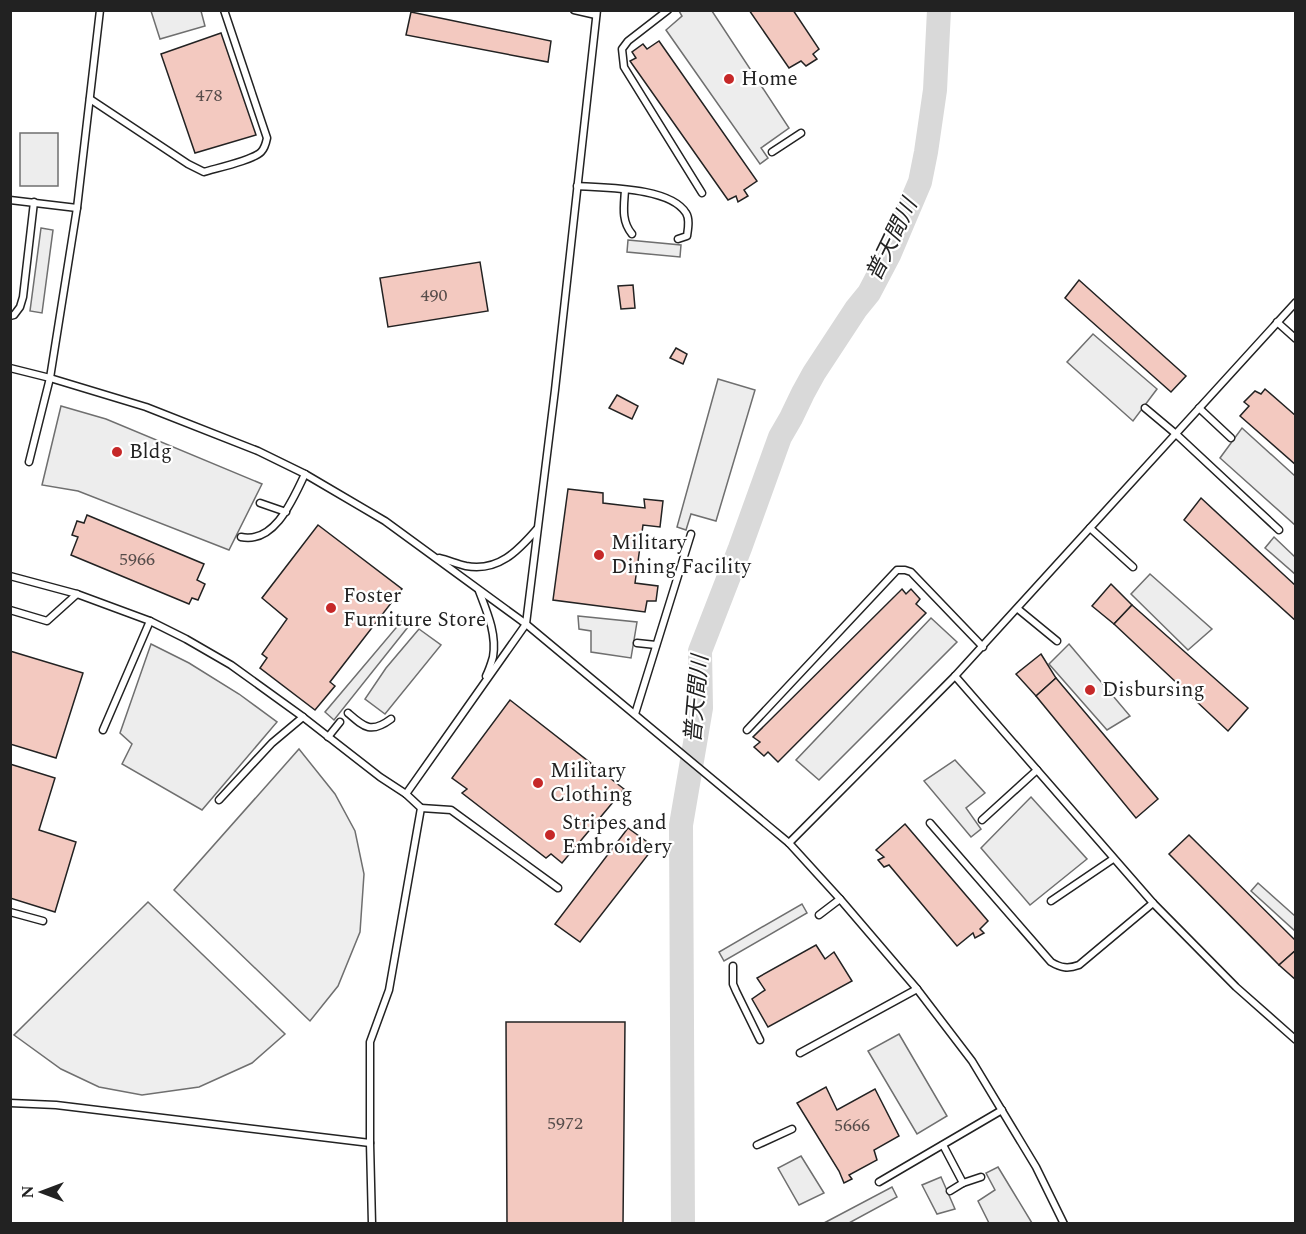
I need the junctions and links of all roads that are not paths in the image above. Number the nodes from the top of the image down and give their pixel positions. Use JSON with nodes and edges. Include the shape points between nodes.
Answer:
{"nodes":[{"id":1,"x":100,"y":10,"type":"edge"},
{"id":2,"x":224,"y":10,"type":"edge"},
{"id":3,"x":574,"y":10,"type":"edge"},
{"id":4,"x":668,"y":10,"type":"edge"},
{"id":5,"x":596,"y":13,"type":"edge"},
{"id":6,"x":90,"y":99,"type":"junction"},
{"id":7,"x":801,"y":134,"type":"dead end"},
{"id":8,"x":772,"y":152,"type":"dead end"},
{"id":9,"x":577,"y":186,"type":"junction"},
{"id":10,"x":625,"y":190,"type":"junction"},
{"id":11,"x":702,"y":193,"type":"dead end"},
{"id":12,"x":10,"y":200,"type":"edge"},
{"id":13,"x":34,"y":202,"type":"junction"},
{"id":14,"x":77,"y":208,"type":"junction"},
{"id":15,"x":632,"y":234,"type":"dead end"},
{"id":16,"x":678,"y":239,"type":"dead end"},
{"id":17,"x":1296,"y":302,"type":"edge"},
{"id":18,"x":10,"y":316,"type":"edge"},
{"id":19,"x":1277,"y":322,"type":"junction"},
{"id":20,"x":1296,"y":339,"type":"edge"},
{"id":21,"x":10,"y":368,"type":"edge"},
{"id":22,"x":50,"y":378,"type":"junction"},
{"id":23,"x":1145,"y":408,"type":"dead end"},
{"id":24,"x":1199,"y":408,"type":"junction"},
{"id":25,"x":1176,"y":434,"type":"junction"},
{"id":26,"x":1231,"y":438,"type":"dead end"},
{"id":27,"x":29,"y":462,"type":"dead end"},
{"id":28,"x":305,"y":474,"type":"junction"},
{"id":29,"x":260,"y":504,"type":"dead end"},
{"id":30,"x":286,"y":512,"type":"junction"},
{"id":31,"x":1090,"y":528,"type":"junction"},
{"id":32,"x":538,"y":529,"type":"junction"},
{"id":33,"x":1279,"y":530,"type":"dead end"},
{"id":34,"x":691,"y":534,"type":"dead end"},
{"id":35,"x":241,"y":537,"type":"dead end"},
{"id":36,"x":433,"y":556,"type":"junction"},
{"id":37,"x":1133,"y":567,"type":"dead end"},
{"id":38,"x":10,"y":576,"type":"edge"},
{"id":39,"x":478,"y":589,"type":"junction"},
{"id":40,"x":77,"y":594,"type":"junction"},
{"id":41,"x":1018,"y":609,"type":"junction"},
{"id":42,"x":10,"y":610,"type":"edge"},
{"id":43,"x":150,"y":621,"type":"junction"},
{"id":44,"x":526,"y":624,"type":"junction"},
{"id":45,"x":1057,"y":641,"type":"dead end"},
{"id":46,"x":637,"y":643,"type":"dead end"},
{"id":47,"x":656,"y":645,"type":"junction"},
{"id":48,"x":983,"y":647,"type":"junction"},
{"id":49,"x":955,"y":676,"type":"junction"},
{"id":50,"x":484,"y":682,"type":"junction"},
{"id":51,"x":348,"y":712,"type":"dead end"},
{"id":52,"x":635,"y":714,"type":"junction"},
{"id":53,"x":303,"y":717,"type":"junction"},
{"id":54,"x":391,"y":719,"type":"dead end"},
{"id":55,"x":340,"y":722,"type":"dead end"},
{"id":56,"x":104,"y":730,"type":"dead end"},
{"id":57,"x":747,"y":730,"type":"dead end"},
{"id":58,"x":328,"y":737,"type":"junction"},
{"id":59,"x":1037,"y":770,"type":"junction"},
{"id":60,"x":406,"y":794,"type":"junction"},
{"id":61,"x":219,"y":800,"type":"dead end"},
{"id":62,"x":421,"y":808,"type":"junction"},
{"id":63,"x":982,"y":820,"type":"dead end"},
{"id":64,"x":930,"y":823,"type":"dead end"},
{"id":65,"x":789,"y":843,"type":"junction"},
{"id":66,"x":1113,"y":859,"type":"junction"},
{"id":67,"x":558,"y":888,"type":"dead end"},
{"id":68,"x":840,"y":899,"type":"junction"},
{"id":69,"x":1051,"y":901,"type":"dead end"},
{"id":70,"x":1153,"y":903,"type":"junction"},
{"id":71,"x":10,"y":912,"type":"edge"},
{"id":72,"x":819,"y":915,"type":"dead end"},
{"id":73,"x":44,"y":921,"type":"dead end"},
{"id":74,"x":733,"y":966,"type":"dead end"},
{"id":75,"x":917,"y":989,"type":"junction"},
{"id":76,"x":760,"y":1040,"type":"dead end"},
{"id":77,"x":1296,"y":1040,"type":"edge"},
{"id":78,"x":800,"y":1053,"type":"dead end"},
{"id":79,"x":10,"y":1103,"type":"edge"},
{"id":80,"x":1002,"y":1110,"type":"junction"},
{"id":81,"x":792,"y":1129,"type":"dead end"},
{"id":82,"x":370,"y":1143,"type":"junction"},
{"id":83,"x":757,"y":1145,"type":"dead end"},
{"id":84,"x":943,"y":1145,"type":"junction"},
{"id":85,"x":981,"y":1177,"type":"dead end"},
{"id":86,"x":879,"y":1182,"type":"dead end"},
{"id":87,"x":963,"y":1183,"type":"junction"},
{"id":88,"x":950,"y":1191,"type":"dead end"},
{"id":89,"x":372,"y":1224,"type":"edge"},
{"id":90,"x":1064,"y":1224,"type":"edge"}],
"edges":[{"from":1,"to":6,"type":"lane"},
{"from":2,"to":6,"type":"lane","via":[[267,138],[261,152],[204,172]]},
{"from":3,"to":5,"type":"lane"},
{"from":4,"to":11,"type":"lane","via":[[628,41],[622,49],[624,67]]},
{"from":5,"to":9,"type":"lane"},
{"from":6,"to":14,"type":"lane"},
{"from":7,"to":8,"type":"lane"},
{"from":9,"to":10,"type":"lane"},
{"from":9,"to":32,"type":"lane"},
{"from":10,"to":15,"type":"lane","via":[[624,219]]},
{"from":10,"to":16,"type":"lane","via":[[670,198],[680,206],[688,214],[688,226],[687,236]]},
{"from":12,"to":13,"type":"lane"},
{"from":13,"to":14,"type":"lane"},
{"from":13,"to":18,"type":"lane","via":[[23,297],[20,307]]},
{"from":14,"to":22,"type":"lane"},
{"from":17,"to":19,"type":"lane"},
{"from":19,"to":20,"type":"lane"},
{"from":19,"to":24,"type":"lane"},
{"from":21,"to":22,"type":"lane"},
{"from":22,"to":27,"type":"lane"},
{"from":22,"to":28,"type":"lane","via":[[146,407]]},
{"from":23,"to":25,"type":"lane"},
{"from":24,"to":25,"type":"lane"},
{"from":24,"to":26,"type":"lane"},
{"from":25,"to":31,"type":"lane"},
{"from":25,"to":33,"type":"lane"},
{"from":28,"to":30,"type":"lane"},
{"from":28,"to":36,"type":"lane","via":[[385,521]]},
{"from":29,"to":30,"type":"lane"},
{"from":30,"to":35,"type":"lane","via":[[265,534]]},
{"from":31,"to":37,"type":"lane"},
{"from":31,"to":41,"type":"lane"},
{"from":32,"to":36,"type":"lane","via":[[518,551],[489,566],[468,566]]},
{"from":32,"to":44,"type":"lane"},
{"from":34,"to":47,"type":"lane"},
{"from":36,"to":39,"type":"lane"},
{"from":38,"to":40,"type":"lane"},
{"from":39,"to":44,"type":"lane"},
{"from":39,"to":50,"type":"lane","via":[[490,619],[494,645]]},
{"from":40,"to":42,"type":"lane","via":[[47,621]]},
{"from":40,"to":43,"type":"lane"},
{"from":41,"to":45,"type":"lane"},
{"from":41,"to":48,"type":"lane"},
{"from":43,"to":53,"type":"lane","via":[[231,664]]},
{"from":43,"to":56,"type":"lane"},
{"from":44,"to":50,"type":"lane"},
{"from":44,"to":52,"type":"lane"},
{"from":46,"to":47,"type":"lane"},
{"from":47,"to":52,"type":"lane"},
{"from":48,"to":49,"type":"lane"},
{"from":48,"to":57,"type":"lane","via":[[911,572],[897,570]]},
{"from":49,"to":59,"type":"lane"},
{"from":49,"to":65,"type":"lane"},
{"from":50,"to":60,"type":"lane"},
{"from":51,"to":54,"type":"lane","via":[[364,727],[373,728]]},
{"from":52,"to":65,"type":"lane"},
{"from":53,"to":58,"type":"lane"},
{"from":53,"to":61,"type":"lane","via":[[272,743]]},
{"from":55,"to":58,"type":"lane"},
{"from":58,"to":60,"type":"lane"},
{"from":59,"to":63,"type":"lane"},
{"from":59,"to":66,"type":"lane"},
{"from":60,"to":62,"type":"lane"},
{"from":62,"to":67,"type":"lane","via":[[451,810]]},
{"from":62,"to":82,"type":"lane","via":[[389,990],[370,1042]]},
{"from":64,"to":70,"type":"lane","via":[[1058,966],[1079,965]]},
{"from":65,"to":68,"type":"lane"},
{"from":66,"to":69,"type":"lane"},
{"from":66,"to":70,"type":"lane"},
{"from":68,"to":72,"type":"lane"},
{"from":68,"to":75,"type":"lane"},
{"from":70,"to":77,"type":"lane","via":[[1236,987]]},
{"from":71,"to":73,"type":"lane"},
{"from":74,"to":76,"type":"lane","via":[[733,984]]},
{"from":75,"to":78,"type":"lane"},
{"from":75,"to":80,"type":"lane","via":[[972,1061]]},
{"from":79,"to":82,"type":"lane","via":[[56,1105]]},
{"from":80,"to":84,"type":"lane"},
{"from":80,"to":90,"type":"lane"},
{"from":81,"to":83,"type":"lane"},
{"from":82,"to":89,"type":"lane"},
{"from":84,"to":86,"type":"lane"},
{"from":84,"to":87,"type":"lane"},
{"from":85,"to":87,"type":"lane"},
{"from":87,"to":88,"type":"lane"}]}
